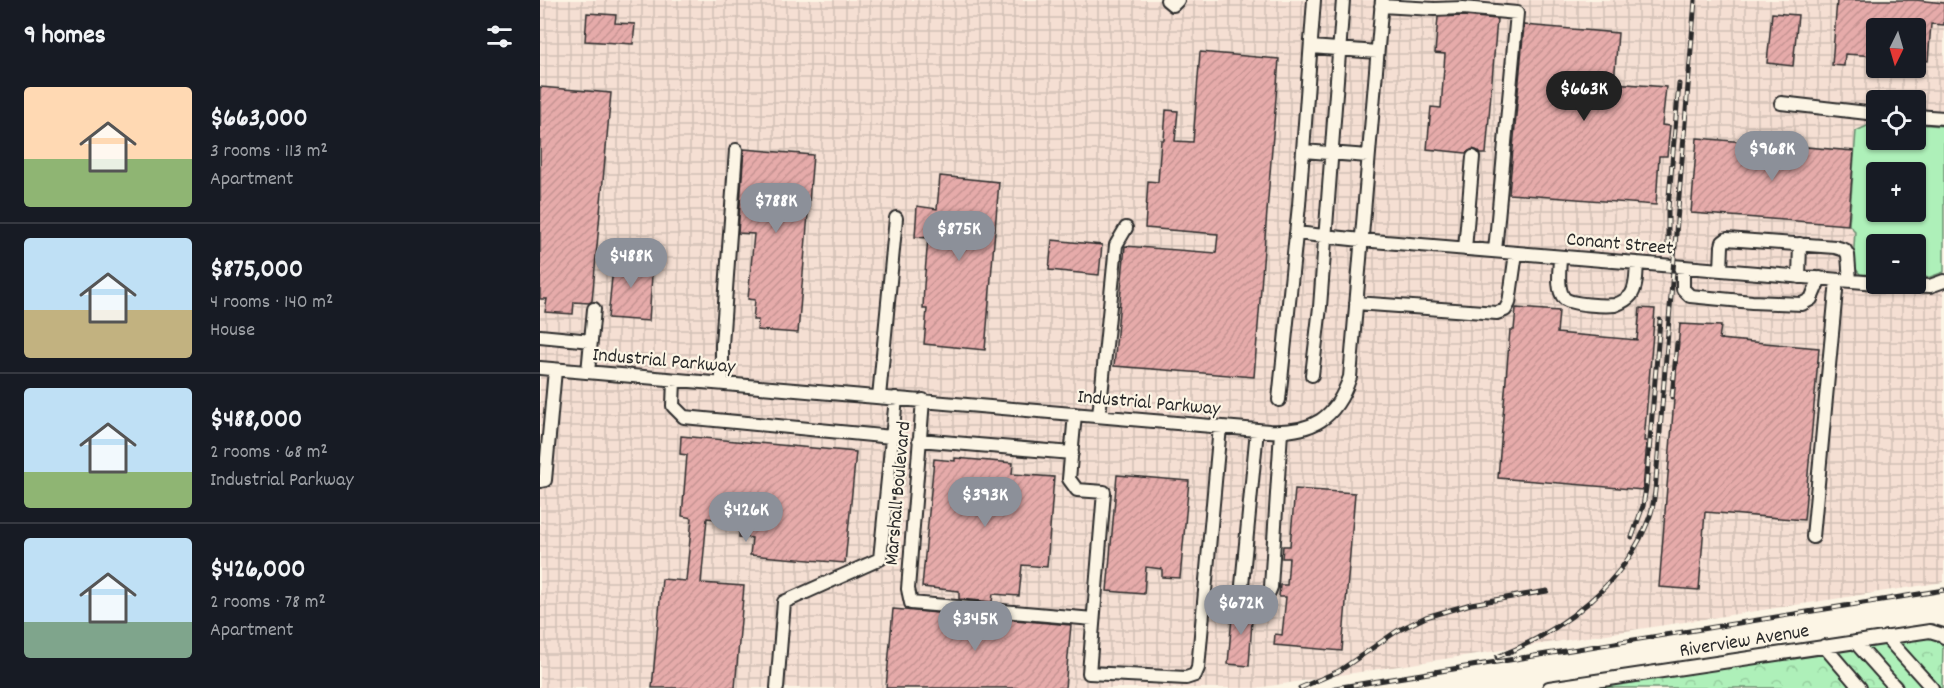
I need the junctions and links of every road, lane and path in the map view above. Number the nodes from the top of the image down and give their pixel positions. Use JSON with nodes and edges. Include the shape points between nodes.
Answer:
{"nodes":[{"id":1,"x":1167,"y":0,"type":"edge"},
{"id":2,"x":1178,"y":0,"type":"edge"},
{"id":3,"x":1314,"y":0,"type":"edge"},
{"id":4,"x":1344,"y":0,"type":"edge"},
{"id":5,"x":1381,"y":3,"type":"edge"},
{"id":6,"x":1311,"y":46,"type":"junction"},
{"id":7,"x":1339,"y":49,"type":"junction"},
{"id":8,"x":1377,"y":52,"type":"junction"},
{"id":9,"x":1781,"y":104,"type":"dead end"},
{"id":10,"x":1866,"y":113,"type":"edge"},
{"id":11,"x":1926,"y":117,"type":"edge"},
{"id":12,"x":1944,"y":118,"type":"edge"},
{"id":13,"x":736,"y":150,"type":"dead end"},
{"id":14,"x":1303,"y":151,"type":"junction"},
{"id":15,"x":1331,"y":153,"type":"junction"},
{"id":16,"x":1368,"y":156,"type":"junction"},
{"id":17,"x":1473,"y":157,"type":"dead end"},
{"id":18,"x":896,"y":218,"type":"dead end"},
{"id":19,"x":1126,"y":228,"type":"dead end"},
{"id":20,"x":1296,"y":233,"type":"junction"},
{"id":21,"x":1325,"y":236,"type":"junction"},
{"id":22,"x":1361,"y":240,"type":"junction"},
{"id":23,"x":1800,"y":244,"type":"junction"},
{"id":24,"x":1465,"y":249,"type":"junction"},
{"id":25,"x":1496,"y":252,"type":"junction"},
{"id":26,"x":1516,"y":253,"type":"junction"},
{"id":27,"x":1560,"y":257,"type":"junction"},
{"id":28,"x":1637,"y":263,"type":"junction"},
{"id":29,"x":1683,"y":267,"type":"junction"},
{"id":30,"x":1721,"y":270,"type":"junction"},
{"id":31,"x":1799,"y":277,"type":"junction"},
{"id":32,"x":1820,"y":278,"type":"junction"},
{"id":33,"x":1844,"y":280,"type":"junction"},
{"id":34,"x":1944,"y":281,"type":"edge"},
{"id":35,"x":1866,"y":282,"type":"edge"},
{"id":36,"x":1926,"y":286,"type":"edge"},
{"id":37,"x":1356,"y":303,"type":"junction"},
{"id":38,"x":594,"y":309,"type":"dead end"},
{"id":39,"x":540,"y":336,"type":"edge"},
{"id":40,"x":591,"y":341,"type":"junction"},
{"id":41,"x":540,"y":368,"type":"edge"},
{"id":42,"x":555,"y":369,"type":"junction"},
{"id":43,"x":588,"y":372,"type":"junction"},
{"id":44,"x":1312,"y":375,"type":"dead end"},
{"id":45,"x":674,"y":380,"type":"junction"},
{"id":46,"x":722,"y":384,"type":"junction"},
{"id":47,"x":879,"y":397,"type":"junction"},
{"id":48,"x":896,"y":398,"type":"junction"},
{"id":49,"x":923,"y":400,"type":"junction"},
{"id":50,"x":1279,"y":400,"type":"dead end"},
{"id":51,"x":1074,"y":414,"type":"junction"},
{"id":52,"x":1099,"y":416,"type":"junction"},
{"id":53,"x":1220,"y":427,"type":"junction"},
{"id":54,"x":1257,"y":430,"type":"junction"},
{"id":55,"x":1281,"y":432,"type":"junction"},
{"id":56,"x":892,"y":437,"type":"junction"},
{"id":57,"x":919,"y":440,"type":"junction"},
{"id":58,"x":1072,"y":453,"type":"junction"},
{"id":59,"x":540,"y":481,"type":"edge"},
{"id":60,"x":1813,"y":537,"type":"dead end"},
{"id":61,"x":1093,"y":619,"type":"junction"},
{"id":62,"x":1886,"y":637,"type":"junction"},
{"id":63,"x":1944,"y":637,"type":"edge"},
{"id":64,"x":1855,"y":642,"type":"junction"},
{"id":65,"x":1824,"y":646,"type":"junction"},
{"id":66,"x":777,"y":688,"type":"edge"},
{"id":67,"x":1549,"y":688,"type":"edge"},
{"id":68,"x":1860,"y":688,"type":"edge"},
{"id":69,"x":1896,"y":688,"type":"edge"},
{"id":70,"x":1932,"y":688,"type":"edge"}],
"edges":[{"from":1,"to":2,"type":"street","via":[[1173,5]]},
{"from":3,"to":6,"type":"street"},
{"from":4,"to":7,"type":"street"},
{"from":5,"to":8,"type":"street","name":"Industrial Parkway"},
{"from":5,"to":25,"type":"street","via":[[1516,13]]},
{"from":6,"to":7,"type":"street"},
{"from":6,"to":14,"type":"street"},
{"from":7,"to":8,"type":"street"},
{"from":7,"to":15,"type":"street"},
{"from":8,"to":16,"type":"street","name":"Industrial Parkway"},
{"from":9,"to":10,"type":"street"},
{"from":11,"to":12,"type":"street"},
{"from":13,"to":46,"type":"street"},
{"from":14,"to":15,"type":"street"},
{"from":14,"to":20,"type":"street"},
{"from":15,"to":16,"type":"street"},
{"from":15,"to":21,"type":"street"},
{"from":16,"to":22,"type":"street","name":"Industrial Parkway"},
{"from":17,"to":24,"type":"street"},
{"from":18,"to":47,"type":"street"},
{"from":19,"to":52,"type":"street","via":[[1116,245]]},
{"from":20,"to":21,"type":"street","name":"Conant Street"},
{"from":20,"to":50,"type":"street"},
{"from":21,"to":22,"type":"street","name":"Conant Street"},
{"from":21,"to":44,"type":"street"},
{"from":22,"to":24,"type":"street","name":"Conant Street"},
{"from":22,"to":37,"type":"street","name":"Industrial Parkway"},
{"from":23,"to":30,"type":"street","via":[[1727,239],[1722,246]]},
{"from":23,"to":31,"type":"street"},
{"from":23,"to":33,"type":"street","via":[[1845,250],[1848,255]]},
{"from":24,"to":25,"type":"street","name":"Conant Street"},
{"from":25,"to":26,"type":"street","name":"Conant Street"},
{"from":26,"to":27,"type":"street","name":"Conant Street"},
{"from":26,"to":37,"type":"street","via":[[1509,303],[1497,313]]},
{"from":27,"to":28,"type":"street","name":"Conant Street"},
{"from":27,"to":28,"type":"street","via":[[1562,296],[1577,303],[1616,304],[1628,298],[1634,289]]},
{"from":28,"to":29,"type":"street","name":"Conant Street"},
{"from":29,"to":30,"type":"street","name":"Conant Street"},
{"from":29,"to":32,"type":"street","via":[[1683,289],[1690,296],[1752,302],[1802,304],[1810,299]]},
{"from":30,"to":31,"type":"street","name":"Conant Street"},
{"from":31,"to":32,"type":"street","name":"Conant Street"},
{"from":32,"to":33,"type":"street","name":"Conant Street"},
{"from":33,"to":35,"type":"street","name":"Conant Street"},
{"from":33,"to":60,"type":"street"},
{"from":34,"to":36,"type":"street","name":"Conant Street"},
{"from":37,"to":55,"type":"street","name":"Industrial Parkway","via":[[1350,377],[1342,398],[1316,424]]},
{"from":38,"to":40,"type":"street"},
{"from":39,"to":40,"type":"street"},
{"from":40,"to":43,"type":"street"},
{"from":41,"to":42,"type":"street","name":"Industrial Parkway"},
{"from":42,"to":43,"type":"street","name":"Industrial Parkway"},
{"from":42,"to":59,"type":"street","via":[[545,480]]},
{"from":43,"to":45,"type":"street","name":"Industrial Parkway"},
{"from":45,"to":46,"type":"street","name":"Industrial Parkway"},
{"from":45,"to":56,"type":"street","via":[[673,406],[684,417]]},
{"from":46,"to":47,"type":"street","name":"Industrial Parkway"},
{"from":47,"to":48,"type":"street","name":"Industrial Parkway"},
{"from":48,"to":49,"type":"street","name":"Industrial Parkway"},
{"from":48,"to":56,"type":"street"},
{"from":49,"to":51,"type":"street","name":"Industrial Parkway"},
{"from":49,"to":57,"type":"street","name":"Marshall Boulevard"},
{"from":51,"to":52,"type":"street","name":"Industrial Parkway"},
{"from":51,"to":58,"type":"street"},
{"from":52,"to":53,"type":"street","name":"Industrial Parkway"},
{"from":53,"to":54,"type":"street","name":"Industrial Parkway"},
{"from":53,"to":61,"type":"street","via":[[1195,675],[1186,678],[1089,672]]},
{"from":54,"to":55,"type":"street","name":"Industrial Parkway"},
{"from":54,"to":55,"type":"street","via":[[1242,585],[1247,593],[1260,596],[1271,587]]},
{"from":56,"to":66,"type":"street","via":[[880,559],[784,602]]},
{"from":57,"to":58,"type":"street"},
{"from":57,"to":61,"type":"street","name":"Marshall Boulevard","via":[[910,603]]},
{"from":58,"to":61,"type":"street","via":[[1069,479],[1077,490],[1104,492]]},
{"from":62,"to":63,"type":"street","name":"Riverview Avenue","via":[[1930,630]]},
{"from":62,"to":64,"type":"street","name":"Riverview Avenue"},
{"from":62,"to":70,"type":"street"},
{"from":64,"to":65,"type":"street","name":"Riverview Avenue"},
{"from":64,"to":69,"type":"street"},
{"from":65,"to":67,"type":"street","name":"Riverview Avenue"},
{"from":65,"to":68,"type":"street"}]}
